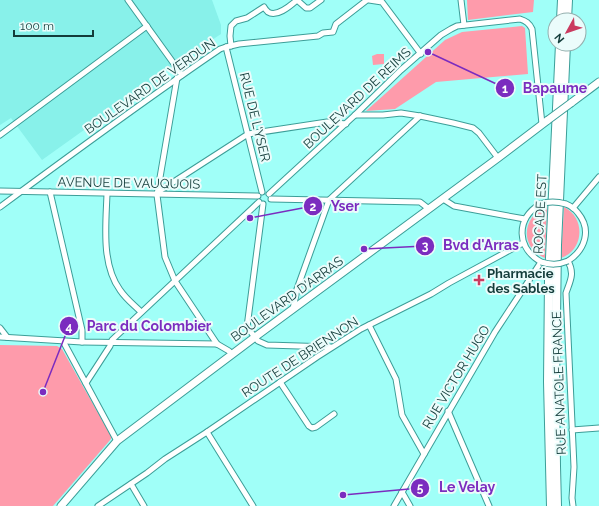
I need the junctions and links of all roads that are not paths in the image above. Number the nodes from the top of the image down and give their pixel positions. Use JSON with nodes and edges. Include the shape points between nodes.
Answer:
{"nodes":[{"id":1,"x":128,"y":0,"type":"edge"},
{"id":2,"x":297,"y":0,"type":"edge"},
{"id":3,"x":321,"y":0,"type":"edge"},
{"id":4,"x":368,"y":0,"type":"edge"},
{"id":5,"x":462,"y":0,"type":"edge"},
{"id":6,"x":562,"y":0,"type":"edge"},
{"id":7,"x":568,"y":0,"type":"edge"},
{"id":8,"x":383,"y":1,"type":"edge"},
{"id":9,"x":561,"y":12,"type":"edge"},
{"id":10,"x":567,"y":12,"type":"edge"},
{"id":11,"x":147,"y":26,"type":"junction"},
{"id":12,"x":464,"y":26,"type":"junction"},
{"id":13,"x":228,"y":46,"type":"junction"},
{"id":14,"x":560,"y":52,"type":"edge"},
{"id":15,"x":566,"y":52,"type":"edge"},
{"id":16,"x":421,"y":54,"type":"junction"},
{"id":17,"x":182,"y":75,"type":"junction"},
{"id":18,"x":177,"y":78,"type":"junction"},
{"id":19,"x":599,"y":82,"type":"edge"},
{"id":20,"x":355,"y":116,"type":"junction"},
{"id":21,"x":420,"y":116,"type":"junction"},
{"id":22,"x":545,"y":122,"type":"junction"},
{"id":23,"x":346,"y":124,"type":"junction"},
{"id":24,"x":248,"y":134,"type":"junction"},
{"id":25,"x":0,"y":135,"type":"edge"},
{"id":26,"x":498,"y":158,"type":"junction"},
{"id":27,"x":599,"y":177,"type":"edge"},
{"id":28,"x":0,"y":191,"type":"edge"},
{"id":29,"x":20,"y":192,"type":"junction"},
{"id":30,"x":50,"y":192,"type":"junction"},
{"id":31,"x":262,"y":192,"type":"junction"},
{"id":32,"x":157,"y":193,"type":"junction"},
{"id":33,"x":107,"y":194,"type":"junction"},
{"id":34,"x":269,"y":194,"type":"junction"},
{"id":35,"x":258,"y":196,"type":"junction"},
{"id":36,"x":271,"y":199,"type":"junction"},
{"id":37,"x":443,"y":199,"type":"junction"},
{"id":38,"x":329,"y":200,"type":"junction"},
{"id":39,"x":261,"y":203,"type":"junction"},
{"id":40,"x":0,"y":207,"type":"edge"},
{"id":41,"x":573,"y":208,"type":"junction"},
{"id":42,"x":429,"y":209,"type":"junction"},
{"id":43,"x":525,"y":219,"type":"junction"},
{"id":44,"x":523,"y":243,"type":"junction"},
{"id":45,"x":568,"y":261,"type":"junction"},
{"id":46,"x":541,"y":262,"type":"junction"},
{"id":47,"x":175,"y":281,"type":"junction"},
{"id":48,"x":293,"y":310,"type":"junction"},
{"id":49,"x":141,"y":312,"type":"junction"},
{"id":50,"x":369,"y":325,"type":"junction"},
{"id":51,"x":0,"y":328,"type":"edge"},
{"id":52,"x":0,"y":337,"type":"edge"},
{"id":53,"x":6,"y":337,"type":"junction"},
{"id":54,"x":255,"y":337,"type":"junction"},
{"id":55,"x":63,"y":341,"type":"junction"},
{"id":56,"x":82,"y":342,"type":"junction"},
{"id":57,"x":111,"y":343,"type":"junction"},
{"id":58,"x":217,"y":344,"type":"junction"},
{"id":59,"x":332,"y":348,"type":"junction"},
{"id":60,"x":232,"y":354,"type":"junction"},
{"id":61,"x":280,"y":382,"type":"junction"},
{"id":62,"x":86,"y":383,"type":"junction"},
{"id":63,"x":448,"y":411,"type":"junction"},
{"id":64,"x":334,"y":414,"type":"dead end"},
{"id":65,"x":599,"y":428,"type":"edge"},
{"id":66,"x":572,"y":430,"type":"junction"},
{"id":67,"x":207,"y":432,"type":"junction"},
{"id":68,"x":117,"y":441,"type":"junction"},
{"id":69,"x":424,"y":454,"type":"junction"},
{"id":70,"x":131,"y":484,"type":"junction"},
{"id":71,"x":402,"y":492,"type":"junction"},
{"id":72,"x":61,"y":506,"type":"edge"},
{"id":73,"x":98,"y":506,"type":"edge"},
{"id":74,"x":144,"y":506,"type":"edge"},
{"id":75,"x":253,"y":506,"type":"edge"},
{"id":76,"x":394,"y":506,"type":"edge"},
{"id":77,"x":410,"y":506,"type":"edge"},
{"id":78,"x":489,"y":506,"type":"edge"},
{"id":79,"x":551,"y":506,"type":"edge"},
{"id":80,"x":558,"y":506,"type":"edge"},
{"id":81,"x":573,"y":506,"type":"edge"}],
"edges":[{"from":1,"to":11,"type":"street"},
{"from":2,"to":3,"type":"street","via":[[306,8],[310,8]]},
{"from":2,"to":13,"type":"street","name":"RUE DE L'YSER","via":[[278,13],[273,14],[264,7],[247,18],[236,21],[231,26]]},
{"from":4,"to":8,"type":"street","name":"BOULEVARD DE VERDUN"},
{"from":4,"to":13,"type":"street","name":"BOULEVARD DE VERDUN","via":[[336,24],[333,32]]},
{"from":5,"to":12,"type":"street"},
{"from":6,"to":9,"type":"highway"},
{"from":7,"to":10,"type":"highway"},
{"from":8,"to":16,"type":"street","name":"BOULEVARD DE VERDUN"},
{"from":11,"to":17,"type":"street"},
{"from":11,"to":25,"type":"street"},
{"from":12,"to":16,"type":"street","name":"BOULEVARD DE REIMS","via":[[451,29]]},
{"from":12,"to":22,"type":"street","name":"BOULEVARD DE REIMS","via":[[520,19],[530,24]]},
{"from":13,"to":17,"type":"street","name":"BOULEVARD DE VERDUN"},
{"from":13,"to":24,"type":"street","name":"RUE DE L'YSER"},
{"from":14,"to":79,"type":"highway","name":"ROCADE EST","via":[[549,279]]},
{"from":15,"to":80,"type":"highway","name":"ROCADE EST","via":[[557,245],[555,390]]},
{"from":16,"to":20,"type":"street","name":"BOULEVARD DE REIMS","via":[[401,70]]},
{"from":17,"to":18,"type":"street","name":"BOULEVARD DE VERDUN"},
{"from":18,"to":29,"type":"street","name":"BOULEVARD DE VERDUN"},
{"from":18,"to":32,"type":"street"},
{"from":19,"to":22,"type":"main road","name":"BOULEVARD D'ARRAS","bridge":true},
{"from":20,"to":21,"type":"street","via":[[401,113]]},
{"from":20,"to":23,"type":"street","name":"BOULEVARD DE REIMS"},
{"from":21,"to":26,"type":"street","via":[[473,128]]},
{"from":21,"to":38,"type":"street"},
{"from":22,"to":26,"type":"main road","name":"BOULEVARD D'ARRAS"},
{"from":23,"to":24,"type":"street","via":[[327,122]]},
{"from":23,"to":34,"type":"street","name":"BOULEVARD DE REIMS"},
{"from":24,"to":31,"type":"street","name":"RUE DE L'YSER"},
{"from":24,"to":32,"type":"street"},
{"from":26,"to":37,"type":"main road","name":"BOULEVARD D'ARRAS"},
{"from":27,"to":41,"type":"street"},
{"from":28,"to":29,"type":"street","name":"AVENUE DE VAUQUOIS"},
{"from":29,"to":30,"type":"street","name":"AVENUE DE VAUQUOIS"},
{"from":29,"to":40,"type":"street","name":"BOULEVARD DE VERDUN"},
{"from":30,"to":33,"type":"street","name":"AVENUE DE VAUQUOIS"},
{"from":30,"to":56,"type":"street","via":[[82,330]]},
{"from":31,"to":34,"type":"street"},
{"from":31,"to":35,"type":"street"},
{"from":32,"to":33,"type":"street","name":"AVENUE DE VAUQUOIS"},
{"from":32,"to":35,"type":"street","name":"AVENUE DE VAUQUOIS"},
{"from":32,"to":47,"type":"street","via":[[165,257]]},
{"from":33,"to":49,"type":"street","via":[[106,246],[111,272],[119,289]]},
{"from":34,"to":36,"type":"street"},
{"from":35,"to":39,"type":"street"},
{"from":36,"to":38,"type":"street"},
{"from":36,"to":39,"type":"street","via":[[267,204]]},
{"from":37,"to":42,"type":"main road","name":"BOULEVARD D'ARRAS"},
{"from":37,"to":43,"type":"street","via":[[454,206]]},
{"from":38,"to":42,"type":"street","via":[[420,202]]},
{"from":38,"to":48,"type":"street","via":[[297,289]]},
{"from":39,"to":47,"type":"street"},
{"from":39,"to":54,"type":"street","via":[[247,327]]},
{"from":41,"to":43,"type":"street","bridge":true,"via":[[557,201],[548,201],[534,208]]},
{"from":41,"to":45,"type":"street","via":[[584,225],[585,239],[579,252]]},
{"from":42,"to":48,"type":"main road","name":"BOULEVARD D'ARRAS"},
{"from":43,"to":44,"type":"street","via":[[522,227]]},
{"from":44,"to":46,"type":"street","via":[[530,254]]},
{"from":44,"to":50,"type":"street","name":"ROUTE DE BRIENNON"},
{"from":45,"to":46,"type":"street","bridge":true,"via":[[555,265]]},
{"from":45,"to":66,"type":"street","name":"RUE ANATOLE FRANCE","via":[[572,271],[566,293]]},
{"from":46,"to":63,"type":"street","name":"RUE VICTOR HUGO"},
{"from":47,"to":49,"type":"street"},
{"from":47,"to":58,"type":"street"},
{"from":48,"to":54,"type":"main road","name":"BOULEVARD D'ARRAS"},
{"from":49,"to":57,"type":"street"},
{"from":50,"to":59,"type":"street","name":"ROUTE DE BRIENNON"},
{"from":50,"to":69,"type":"street","via":[[396,379],[402,415]]},
{"from":51,"to":53,"type":"street"},
{"from":52,"to":53,"type":"street"},
{"from":53,"to":55,"type":"street"},
{"from":54,"to":59,"type":"street","via":[[267,345]]},
{"from":54,"to":60,"type":"main road","name":"BOULEVARD D'ARRAS"},
{"from":55,"to":56,"type":"street"},
{"from":55,"to":62,"type":"street"},
{"from":56,"to":57,"type":"street"},
{"from":57,"to":58,"type":"street"},
{"from":57,"to":62,"type":"street"},
{"from":58,"to":60,"type":"street"},
{"from":59,"to":61,"type":"street","name":"ROUTE DE BRIENNON"},
{"from":60,"to":68,"type":"main road","name":"BOULEVARD D'ARRAS"},
{"from":61,"to":64,"type":"street","via":[[312,428]]},
{"from":61,"to":67,"type":"street","name":"ROUTE DE BRIENNON"},
{"from":62,"to":68,"type":"street"},
{"from":63,"to":69,"type":"street","name":"RUE VICTOR HUGO"},
{"from":63,"to":78,"type":"street"},
{"from":65,"to":66,"type":"street"},
{"from":66,"to":81,"type":"street","name":"RUE ANATOLE FRANCE"},
{"from":67,"to":70,"type":"street","name":"ROUTE DE BRIENNON"},
{"from":67,"to":75,"type":"street"},
{"from":68,"to":72,"type":"main road","name":"BOULEVARD D'ARRAS"},
{"from":69,"to":71,"type":"street","name":"RUE VICTOR HUGO"},
{"from":70,"to":73,"type":"street","name":"ROUTE DE BRIENNON"},
{"from":70,"to":74,"type":"street"},
{"from":71,"to":76,"type":"street","name":"RUE VICTOR HUGO"},
{"from":71,"to":77,"type":"street"}]}
